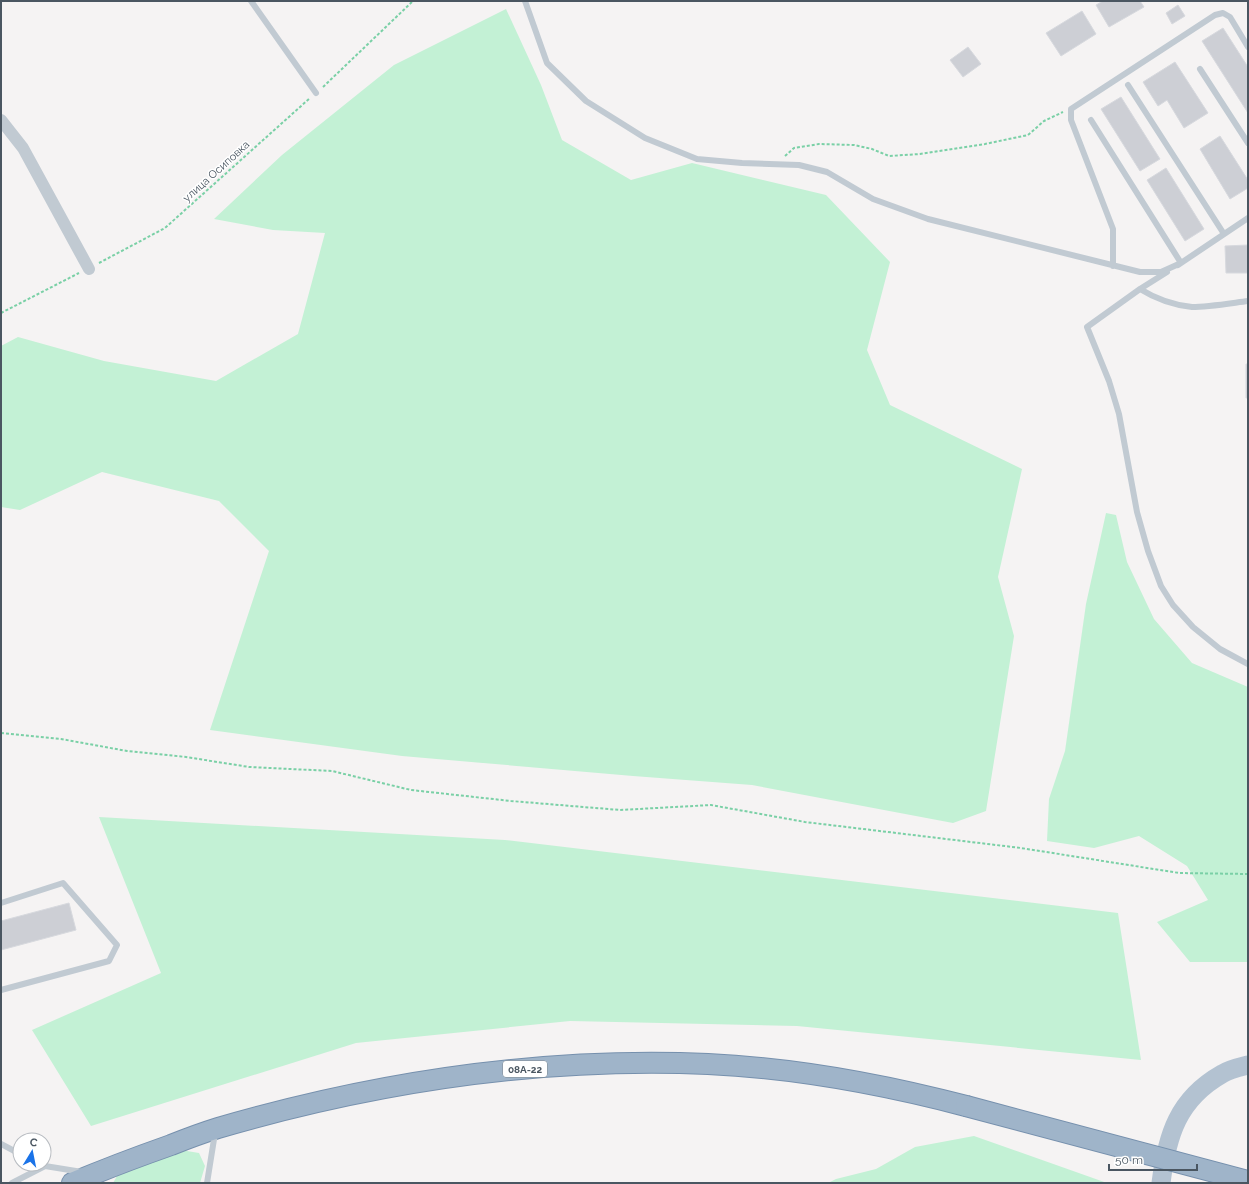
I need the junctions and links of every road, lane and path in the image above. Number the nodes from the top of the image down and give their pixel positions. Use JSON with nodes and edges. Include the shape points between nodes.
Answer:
{"nodes":[{"id":1,"x":251,"y":1,"type":"edge"},
{"id":2,"x":413,"y":1,"type":"edge"},
{"id":3,"x":525,"y":1,"type":"edge"},
{"id":4,"x":1248,"y":47,"type":"edge"},
{"id":5,"x":1200,"y":69,"type":"dead end"},
{"id":6,"x":1128,"y":84,"type":"dead end"},
{"id":7,"x":316,"y":93,"type":"junction"},
{"id":8,"x":1071,"y":108,"type":"junction"},
{"id":9,"x":1,"y":120,"type":"edge"},
{"id":10,"x":1091,"y":120,"type":"dead end"},
{"id":11,"x":1248,"y":143,"type":"edge"},
{"id":12,"x":776,"y":163,"type":"junction"},
{"id":13,"x":1248,"y":218,"type":"edge"},
{"id":14,"x":1224,"y":234,"type":"junction"},
{"id":15,"x":1181,"y":263,"type":"junction"},
{"id":16,"x":1114,"y":266,"type":"junction"},
{"id":17,"x":89,"y":269,"type":"junction"},
{"id":18,"x":1140,"y":289,"type":"junction"},
{"id":19,"x":1248,"y":301,"type":"edge"},
{"id":20,"x":1,"y":313,"type":"edge"},
{"id":21,"x":1248,"y":664,"type":"edge"},
{"id":22,"x":1,"y":733,"type":"edge"},
{"id":23,"x":1248,"y":874,"type":"edge"},
{"id":24,"x":1,"y":903,"type":"edge"},
{"id":25,"x":1,"y":990,"type":"edge"},
{"id":26,"x":1248,"y":1064,"type":"edge"},
{"id":27,"x":216,"y":1129,"type":"junction"},
{"id":28,"x":1,"y":1144,"type":"edge"},
{"id":29,"x":12,"y":1150,"type":"edge"},
{"id":30,"x":52,"y":1169,"type":"edge"},
{"id":31,"x":31,"y":1172,"type":"edge"},
{"id":32,"x":81,"y":1180,"type":"edge"},
{"id":33,"x":1248,"y":1181,"type":"edge"},
{"id":34,"x":12,"y":1183,"type":"edge"},
{"id":35,"x":207,"y":1183,"type":"edge"},
{"id":36,"x":1161,"y":1183,"type":"edge"}],
"edges":[{"from":1,"to":7,"type":"lane"},
{"from":2,"to":7,"type":"path","name":"улица Осиповка"},
{"from":3,"to":12,"type":"lane","via":[[547,64],[586,101],[645,138],[697,159]]},
{"from":4,"to":8,"type":"lane","via":[[1230,17],[1223,13],[1215,15]]},
{"from":5,"to":11,"type":"lane"},
{"from":6,"to":14,"type":"lane"},
{"from":7,"to":17,"type":"path","name":"улица Осиповка","via":[[165,228]]},
{"from":8,"to":12,"type":"path","via":[[1044,121],[1028,135],[985,144],[889,156],[854,145],[820,144],[794,148]]},
{"from":8,"to":16,"type":"lane","via":[[1071,120],[1113,229]]},
{"from":9,"to":17,"type":"street","via":[[22,148]]},
{"from":10,"to":15,"type":"lane"},
{"from":12,"to":16,"type":"lane","via":[[800,165],[826,172],[873,199],[928,219]]},
{"from":13,"to":14,"type":"lane"},
{"from":14,"to":15,"type":"lane"},
{"from":15,"to":16,"type":"lane","via":[[1161,272],[1140,272]]},
{"from":15,"to":18,"type":"lane"},
{"from":17,"to":20,"type":"path","name":"улица Осиповка"},
{"from":18,"to":19,"type":"lane","via":[[1155,298],[1193,307]]},
{"from":18,"to":21,"type":"lane","via":[[1087,327],[1109,381],[1119,414],[1137,512],[1148,551],[1161,586],[1193,627],[1220,649]]},
{"from":22,"to":23,"type":"path","via":[[60,739],[249,767],[332,772],[411,790],[488,799],[620,810],[712,805],[805,822],[1021,848],[1179,873]]},
{"from":24,"to":25,"type":"lane","via":[[63,883],[117,945],[109,961]]},
{"from":26,"to":36,"type":"main road","via":[[1223,1073],[1200,1089],[1182,1108],[1164,1156]]},
{"from":27,"to":32,"type":"highway","number":"08А-22"},
{"from":27,"to":33,"type":"highway","number":"08А-22","bridge":true,"via":[[308,1104],[358,1094],[514,1070],[606,1064],[708,1064],[852,1081],[902,1091]]},
{"from":27,"to":35,"type":"lane"},
{"from":28,"to":29,"type":"lane"},
{"from":30,"to":32,"type":"lane"},
{"from":31,"to":34,"type":"lane"}]}
